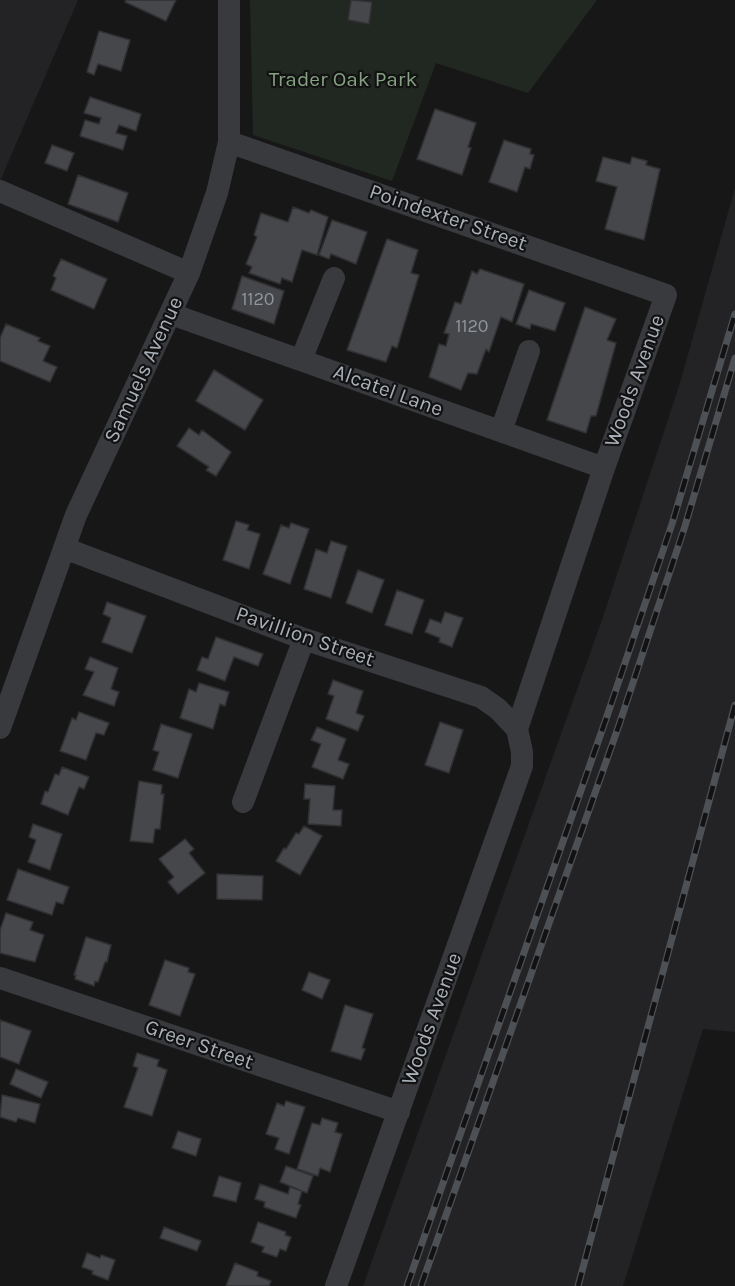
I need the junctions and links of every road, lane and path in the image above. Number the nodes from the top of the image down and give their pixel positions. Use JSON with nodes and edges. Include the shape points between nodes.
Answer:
{"nodes":[{"id":1,"x":229,"y":0,"type":"edge"},
{"id":2,"x":229,"y":142,"type":"junction"},
{"id":3,"x":0,"y":191,"type":"edge"},
{"id":4,"x":189,"y":273,"type":"junction"},
{"id":5,"x":334,"y":278,"type":"dead end"},
{"id":6,"x":666,"y":294,"type":"joint"},
{"id":7,"x":171,"y":314,"type":"junction"},
{"id":8,"x":529,"y":351,"type":"dead end"},
{"id":9,"x":301,"y":360,"type":"junction"},
{"id":10,"x":501,"y":431,"type":"junction"},
{"id":11,"x":604,"y":468,"type":"junction"},
{"id":12,"x":64,"y":548,"type":"junction"},
{"id":13,"x":304,"y":639,"type":"junction"},
{"id":14,"x":0,"y":728,"type":"edge"},
{"id":15,"x":517,"y":729,"type":"junction"},
{"id":16,"x":243,"y":802,"type":"dead end"},
{"id":17,"x":0,"y":978,"type":"edge"},
{"id":18,"x":399,"y":1112,"type":"junction"},
{"id":19,"x":336,"y":1286,"type":"edge"}],
"edges":[{"from":1,"to":2,"type":"street","name":"Samuels Avenue"},
{"from":2,"to":4,"type":"street","name":"Samuels Avenue","via":[[217,193]]},
{"from":2,"to":6,"type":"street","name":"Poindexter Street"},
{"from":3,"to":4,"type":"street"},
{"from":4,"to":7,"type":"street","name":"Samuels Avenue"},
{"from":5,"to":9,"type":"street"},
{"from":6,"to":11,"type":"street","name":"Woods Avenue"},
{"from":7,"to":9,"type":"street","name":"Alcatel Lane"},
{"from":7,"to":12,"type":"street","name":"Samuels Avenue"},
{"from":8,"to":10,"type":"street"},
{"from":9,"to":10,"type":"street","name":"Alcatel Lane"},
{"from":10,"to":11,"type":"street","name":"Alcatel Lane"},
{"from":11,"to":15,"type":"street","name":"Woods Avenue"},
{"from":12,"to":13,"type":"street","name":"Pavillion Street"},
{"from":12,"to":14,"type":"street","name":"Samuels Avenue"},
{"from":13,"to":15,"type":"street","name":"Pavillion Street","via":[[481,697]]},
{"from":13,"to":16,"type":"street"},
{"from":15,"to":18,"type":"street","name":"Woods Avenue","via":[[522,766]]},
{"from":17,"to":18,"type":"street","name":"Greer Street"},
{"from":18,"to":19,"type":"street","name":"Woods Avenue"}]}
